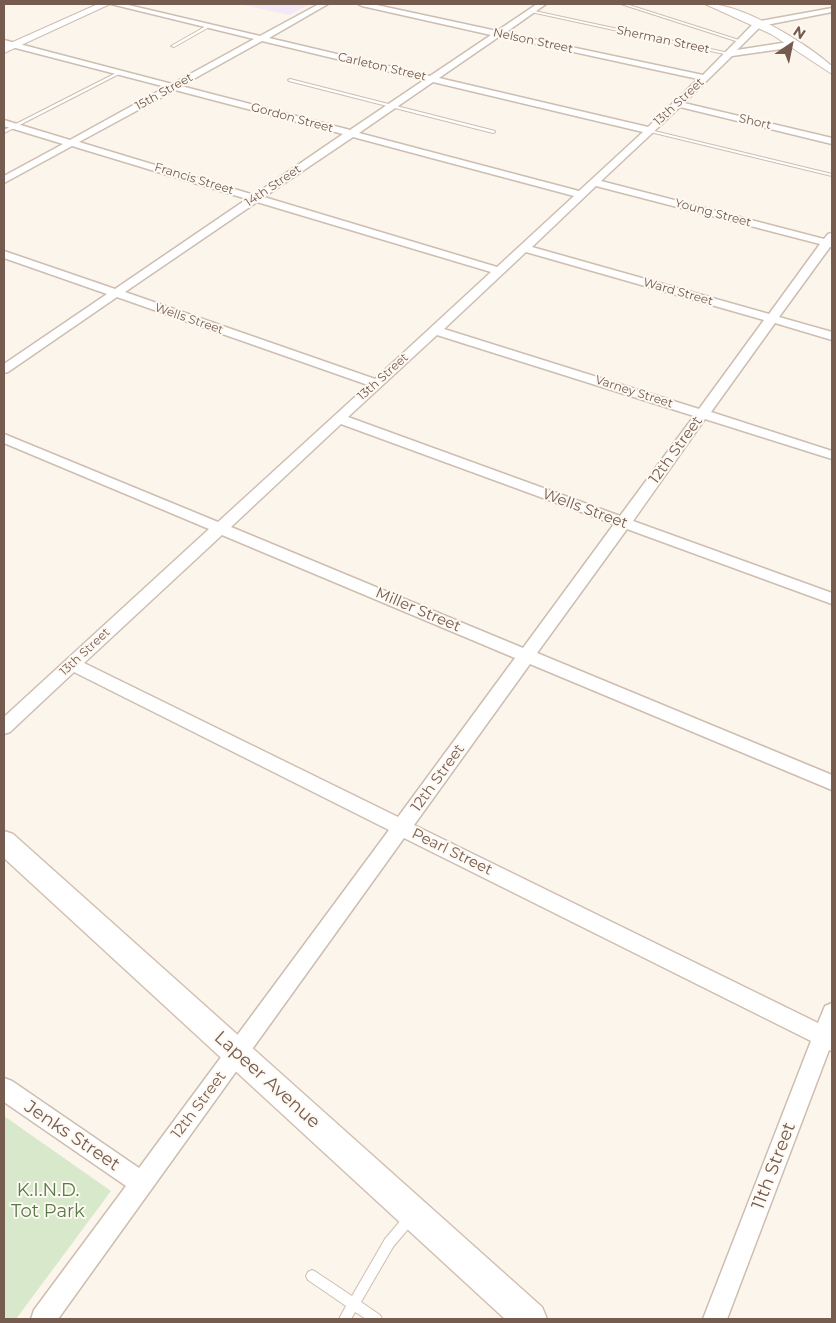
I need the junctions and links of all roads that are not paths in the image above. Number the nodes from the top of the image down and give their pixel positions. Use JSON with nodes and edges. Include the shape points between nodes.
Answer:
{"nodes":[{"id":1,"x":105,"y":4,"type":"edge"},
{"id":2,"x":115,"y":4,"type":"edge"},
{"id":3,"x":324,"y":4,"type":"edge"},
{"id":4,"x":362,"y":4,"type":"edge"},
{"id":5,"x":542,"y":4,"type":"edge"},
{"id":6,"x":623,"y":4,"type":"edge"},
{"id":7,"x":710,"y":4,"type":"edge"},
{"id":8,"x":832,"y":10,"type":"edge"},
{"id":9,"x":531,"y":11,"type":"junction"},
{"id":10,"x":758,"y":24,"type":"junction"},
{"id":11,"x":209,"y":26,"type":"junction"},
{"id":12,"x":498,"y":33,"type":"junction"},
{"id":13,"x":261,"y":38,"type":"junction"},
{"id":14,"x":4,"y":42,"type":"edge"},
{"id":15,"x":740,"y":42,"type":"junction"},
{"id":16,"x":795,"y":44,"type":"junction"},
{"id":17,"x":14,"y":45,"type":"junction"},
{"id":18,"x":172,"y":46,"type":"dead end"},
{"id":19,"x":4,"y":50,"type":"edge"},
{"id":20,"x":729,"y":54,"type":"junction"},
{"id":21,"x":832,"y":72,"type":"edge"},
{"id":22,"x":119,"y":73,"type":"junction"},
{"id":23,"x":704,"y":78,"type":"junction"},
{"id":24,"x":430,"y":79,"type":"junction"},
{"id":25,"x":290,"y":80,"type":"dead end"},
{"id":26,"x":173,"y":87,"type":"junction"},
{"id":27,"x":678,"y":104,"type":"junction"},
{"id":28,"x":390,"y":106,"type":"junction"},
{"id":29,"x":9,"y":125,"type":"edge"},
{"id":30,"x":648,"y":130,"type":"junction"},
{"id":31,"x":4,"y":132,"type":"edge"},
{"id":32,"x":493,"y":132,"type":"dead end"},
{"id":33,"x":350,"y":134,"type":"junction"},
{"id":34,"x":832,"y":141,"type":"edge"},
{"id":35,"x":72,"y":143,"type":"junction"},
{"id":36,"x":832,"y":175,"type":"edge"},
{"id":37,"x":4,"y":180,"type":"edge"},
{"id":38,"x":593,"y":182,"type":"junction"},
{"id":39,"x":580,"y":194,"type":"junction"},
{"id":40,"x":256,"y":197,"type":"junction"},
{"id":41,"x":830,"y":241,"type":"edge"},
{"id":42,"x":524,"y":248,"type":"junction"},
{"id":43,"x":4,"y":254,"type":"edge"},
{"id":44,"x":499,"y":271,"type":"junction"},
{"id":45,"x":116,"y":294,"type":"junction"},
{"id":46,"x":772,"y":318,"type":"junction"},
{"id":47,"x":435,"y":330,"type":"junction"},
{"id":48,"x":832,"y":336,"type":"edge"},
{"id":49,"x":4,"y":370,"type":"edge"},
{"id":50,"x":375,"y":383,"type":"junction"},
{"id":51,"x":702,"y":414,"type":"junction"},
{"id":52,"x":338,"y":418,"type":"junction"},
{"id":53,"x":4,"y":438,"type":"edge"},
{"id":54,"x":832,"y":455,"type":"edge"},
{"id":55,"x":622,"y":523,"type":"junction"},
{"id":56,"x":220,"y":527,"type":"junction"},
{"id":57,"x":832,"y":599,"type":"edge"},
{"id":58,"x":526,"y":655,"type":"junction"},
{"id":59,"x":72,"y":664,"type":"junction"},
{"id":60,"x":4,"y":727,"type":"edge"},
{"id":61,"x":832,"y":782,"type":"edge"},
{"id":62,"x":402,"y":827,"type":"junction"},
{"id":63,"x":4,"y":842,"type":"edge"},
{"id":64,"x":832,"y":1013,"type":"edge"},
{"id":65,"x":828,"y":1039,"type":"edge"},
{"id":66,"x":238,"y":1053,"type":"junction"},
{"id":67,"x":4,"y":1089,"type":"edge"},
{"id":68,"x":141,"y":1183,"type":"junction"},
{"id":69,"x":414,"y":1213,"type":"junction"},
{"id":70,"x":312,"y":1276,"type":"dead end"},
{"id":71,"x":354,"y":1304,"type":"junction"},
{"id":72,"x":43,"y":1319,"type":"edge"},
{"id":73,"x":345,"y":1319,"type":"edge"},
{"id":74,"x":376,"y":1319,"type":"edge"},
{"id":75,"x":530,"y":1319,"type":"edge"},
{"id":76,"x":715,"y":1319,"type":"edge"}],
"edges":[{"from":1,"to":17,"type":"street"},
{"from":2,"to":11,"type":"street","name":"Carleton Street"},
{"from":3,"to":13,"type":"street","name":"15th Street"},
{"from":4,"to":12,"type":"street","name":"Nelson Street"},
{"from":5,"to":9,"type":"street","name":"14th Street"},
{"from":6,"to":15,"type":"lane"},
{"from":7,"to":10,"type":"street"},
{"from":8,"to":10,"type":"street"},
{"from":9,"to":12,"type":"street","name":"14th Street"},
{"from":9,"to":20,"type":"lane","name":"Sherman Street"},
{"from":10,"to":15,"type":"street","name":"13th Street"},
{"from":10,"to":16,"type":"street"},
{"from":11,"to":13,"type":"street","name":"Carleton Street"},
{"from":11,"to":18,"type":"lane"},
{"from":12,"to":23,"type":"street","name":"Nelson Street"},
{"from":12,"to":24,"type":"street","name":"14th Street"},
{"from":13,"to":24,"type":"street","name":"Carleton Street"},
{"from":13,"to":26,"type":"street","name":"15th Street"},
{"from":14,"to":17,"type":"street","name":"Gordon Street"},
{"from":15,"to":20,"type":"street","name":"13th Street"},
{"from":16,"to":20,"type":"street","name":"Sherman Street"},
{"from":16,"to":21,"type":"street"},
{"from":17,"to":19,"type":"street"},
{"from":17,"to":22,"type":"street","name":"Gordon Street"},
{"from":20,"to":23,"type":"street","name":"13th Street"},
{"from":22,"to":26,"type":"street","name":"Gordon Street"},
{"from":22,"to":29,"type":"lane"},
{"from":23,"to":27,"type":"street","name":"13th Street"},
{"from":24,"to":28,"type":"street","name":"14th Street"},
{"from":24,"to":30,"type":"street","name":"Carleton Street"},
{"from":25,"to":28,"type":"lane"},
{"from":26,"to":33,"type":"street","name":"Gordon Street"},
{"from":26,"to":35,"type":"street","name":"15th Street"},
{"from":27,"to":30,"type":"street","name":"13th Street"},
{"from":27,"to":34,"type":"street","name":"Short"},
{"from":28,"to":32,"type":"lane"},
{"from":28,"to":33,"type":"street","name":"14th Street"},
{"from":29,"to":31,"type":"lane"},
{"from":29,"to":35,"type":"street","name":"Francis Street"},
{"from":30,"to":36,"type":"lane"},
{"from":30,"to":38,"type":"street","name":"13th Street"},
{"from":33,"to":39,"type":"street","name":"Gordon Street"},
{"from":33,"to":40,"type":"street","name":"14th Street"},
{"from":35,"to":37,"type":"street","name":"15th Street"},
{"from":35,"to":40,"type":"street","name":"Francis Street"},
{"from":38,"to":39,"type":"street","name":"13th Street"},
{"from":38,"to":41,"type":"street","name":"Young Street"},
{"from":39,"to":42,"type":"street","name":"13th Street"},
{"from":40,"to":44,"type":"street","name":"Francis Street"},
{"from":40,"to":45,"type":"street","name":"14th Street"},
{"from":41,"to":46,"type":"street","name":"12th Street"},
{"from":42,"to":44,"type":"street","name":"13th Street"},
{"from":42,"to":46,"type":"street","name":"Ward Street"},
{"from":43,"to":45,"type":"street","name":"Wells Street"},
{"from":44,"to":47,"type":"street","name":"13th Street"},
{"from":45,"to":49,"type":"street","name":"14th Street"},
{"from":45,"to":50,"type":"street","name":"Wells Street"},
{"from":46,"to":48,"type":"street","name":"Ward Street"},
{"from":46,"to":51,"type":"street","name":"12th Street"},
{"from":47,"to":50,"type":"street","name":"13th Street"},
{"from":47,"to":51,"type":"street","name":"Varney Street"},
{"from":50,"to":52,"type":"street","name":"13th Street"},
{"from":51,"to":54,"type":"street","name":"Varney Street"},
{"from":51,"to":55,"type":"street","name":"12th Street"},
{"from":52,"to":55,"type":"street","name":"Wells Street"},
{"from":52,"to":56,"type":"street","name":"13th Street"},
{"from":53,"to":56,"type":"street","name":"Miller Street"},
{"from":55,"to":57,"type":"street","name":"Wells Street"},
{"from":55,"to":58,"type":"street","name":"12th Street"},
{"from":56,"to":58,"type":"street","name":"Miller Street"},
{"from":56,"to":59,"type":"street","name":"13th Street"},
{"from":58,"to":61,"type":"street","name":"Miller Street"},
{"from":58,"to":62,"type":"street","name":"12th Street"},
{"from":59,"to":60,"type":"street","name":"13th Street"},
{"from":59,"to":62,"type":"street","name":"Pearl Street"},
{"from":62,"to":65,"type":"street","name":"Pearl Street"},
{"from":62,"to":66,"type":"street","name":"12th Street"},
{"from":63,"to":66,"type":"main road","name":"Lapeer Avenue"},
{"from":64,"to":65,"type":"street","name":"11th Street"},
{"from":65,"to":76,"type":"street","name":"11th Street"},
{"from":66,"to":68,"type":"street","name":"12th Street"},
{"from":66,"to":69,"type":"main road","name":"Lapeer Avenue"},
{"from":67,"to":68,"type":"street","name":"Jenks Street"},
{"from":68,"to":72,"type":"street","name":"12th Street"},
{"from":69,"to":71,"type":"lane","via":[[389,1243]]},
{"from":69,"to":75,"type":"main road","name":"Lapeer Avenue"},
{"from":70,"to":71,"type":"lane"},
{"from":71,"to":73,"type":"lane"},
{"from":71,"to":74,"type":"lane"}]}
